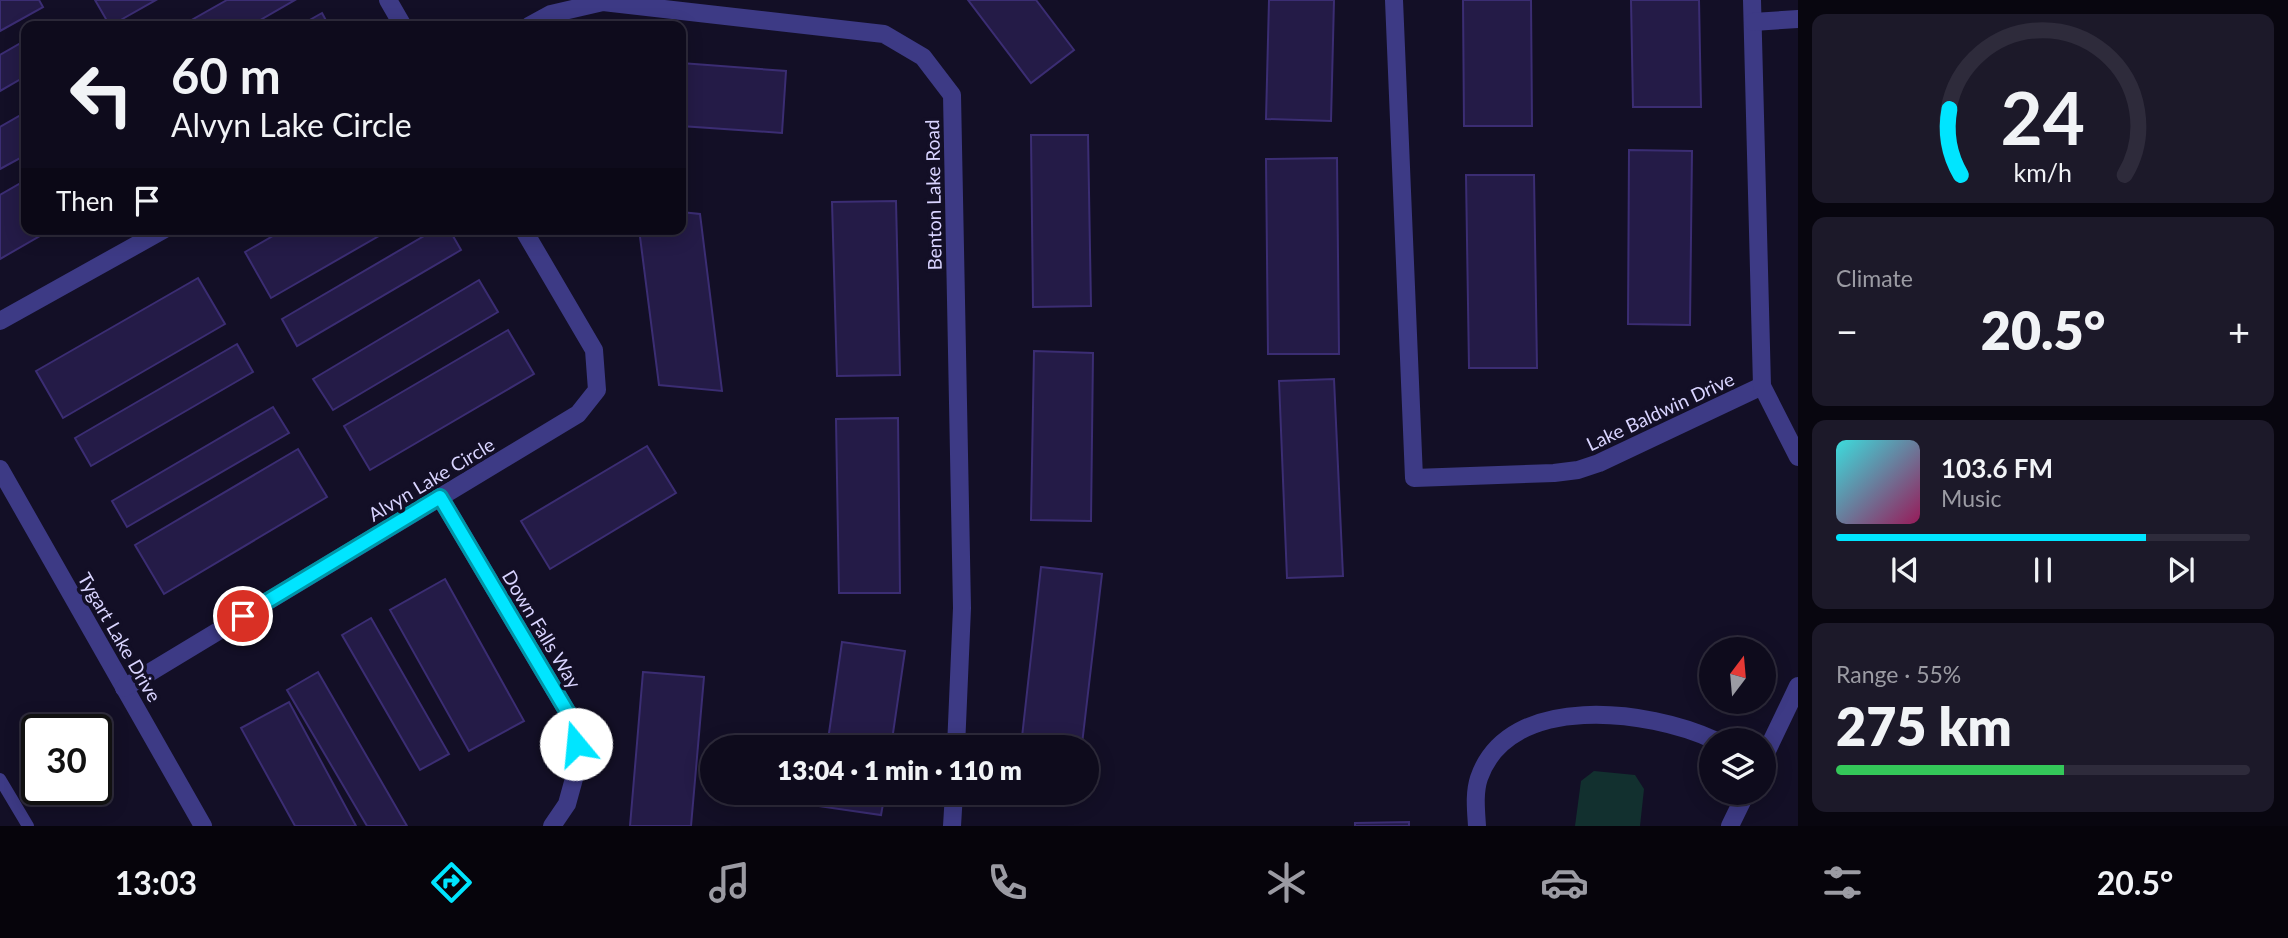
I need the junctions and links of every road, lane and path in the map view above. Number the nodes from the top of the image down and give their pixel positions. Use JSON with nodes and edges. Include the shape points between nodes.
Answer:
{"nodes":[{"id":1,"x":388,"y":0,"type":"edge"},
{"id":2,"x":1394,"y":0,"type":"edge"},
{"id":3,"x":1752,"y":0,"type":"edge"},
{"id":4,"x":1798,"y":19,"type":"edge"},
{"id":5,"x":400,"y":21,"type":"edge"},
{"id":6,"x":538,"y":21,"type":"edge"},
{"id":7,"x":1753,"y":22,"type":"junction"},
{"id":8,"x":154,"y":235,"type":"edge"},
{"id":9,"x":527,"y":235,"type":"edge"},
{"id":10,"x":0,"y":321,"type":"edge"},
{"id":11,"x":1762,"y":386,"type":"junction"},
{"id":12,"x":1798,"y":457,"type":"edge"},
{"id":13,"x":0,"y":469,"type":"edge"},
{"id":14,"x":440,"y":497,"type":"junction"},
{"id":15,"x":1798,"y":685,"type":"edge"},
{"id":16,"x":124,"y":688,"type":"junction"},
{"id":17,"x":1776,"y":732,"type":"edge"},
{"id":18,"x":1699,"y":733,"type":"edge"},
{"id":19,"x":957,"y":735,"type":"edge"},
{"id":20,"x":0,"y":779,"type":"edge"},
{"id":21,"x":953,"y":805,"type":"edge"},
{"id":22,"x":1740,"y":805,"type":"edge"},
{"id":23,"x":28,"y":826,"type":"edge"},
{"id":24,"x":203,"y":826,"type":"edge"},
{"id":25,"x":552,"y":826,"type":"edge"},
{"id":26,"x":952,"y":826,"type":"edge"},
{"id":27,"x":1477,"y":826,"type":"edge"},
{"id":28,"x":1730,"y":826,"type":"edge"}],
"edges":[{"from":1,"to":5,"type":"street"},
{"from":2,"to":11,"type":"street","name":"Lake Baldwin Drive","via":[[1414,478],[1578,470]]},
{"from":3,"to":7,"type":"street","name":"Lake Baldwin Drive"},
{"from":4,"to":7,"type":"street"},
{"from":6,"to":19,"type":"street","name":"Benton Lake Road","via":[[603,2],[884,34],[923,57],[951,95],[962,608]]},
{"from":7,"to":11,"type":"street","name":"Lake Baldwin Drive"},
{"from":8,"to":10,"type":"street"},
{"from":9,"to":14,"type":"street","name":"Alvyn Lake Circle","via":[[594,350],[597,390],[578,414]]},
{"from":11,"to":12,"type":"street"},
{"from":13,"to":16,"type":"street","name":"Tygart Lake Drive"},
{"from":14,"to":16,"type":"street","name":"Alvyn Lake Circle"},
{"from":14,"to":25,"type":"street","name":"Down Falls Way","via":[[574,723],[578,764],[567,804]]},
{"from":15,"to":17,"type":"street"},
{"from":16,"to":24,"type":"street","name":"Tygart Lake Drive"},
{"from":18,"to":27,"type":"street","via":[[1660,722],[1589,714],[1529,726],[1514,733],[1486,761],[1476,788]]},
{"from":20,"to":23,"type":"lane"},
{"from":21,"to":26,"type":"street"},
{"from":22,"to":28,"type":"street"}]}
